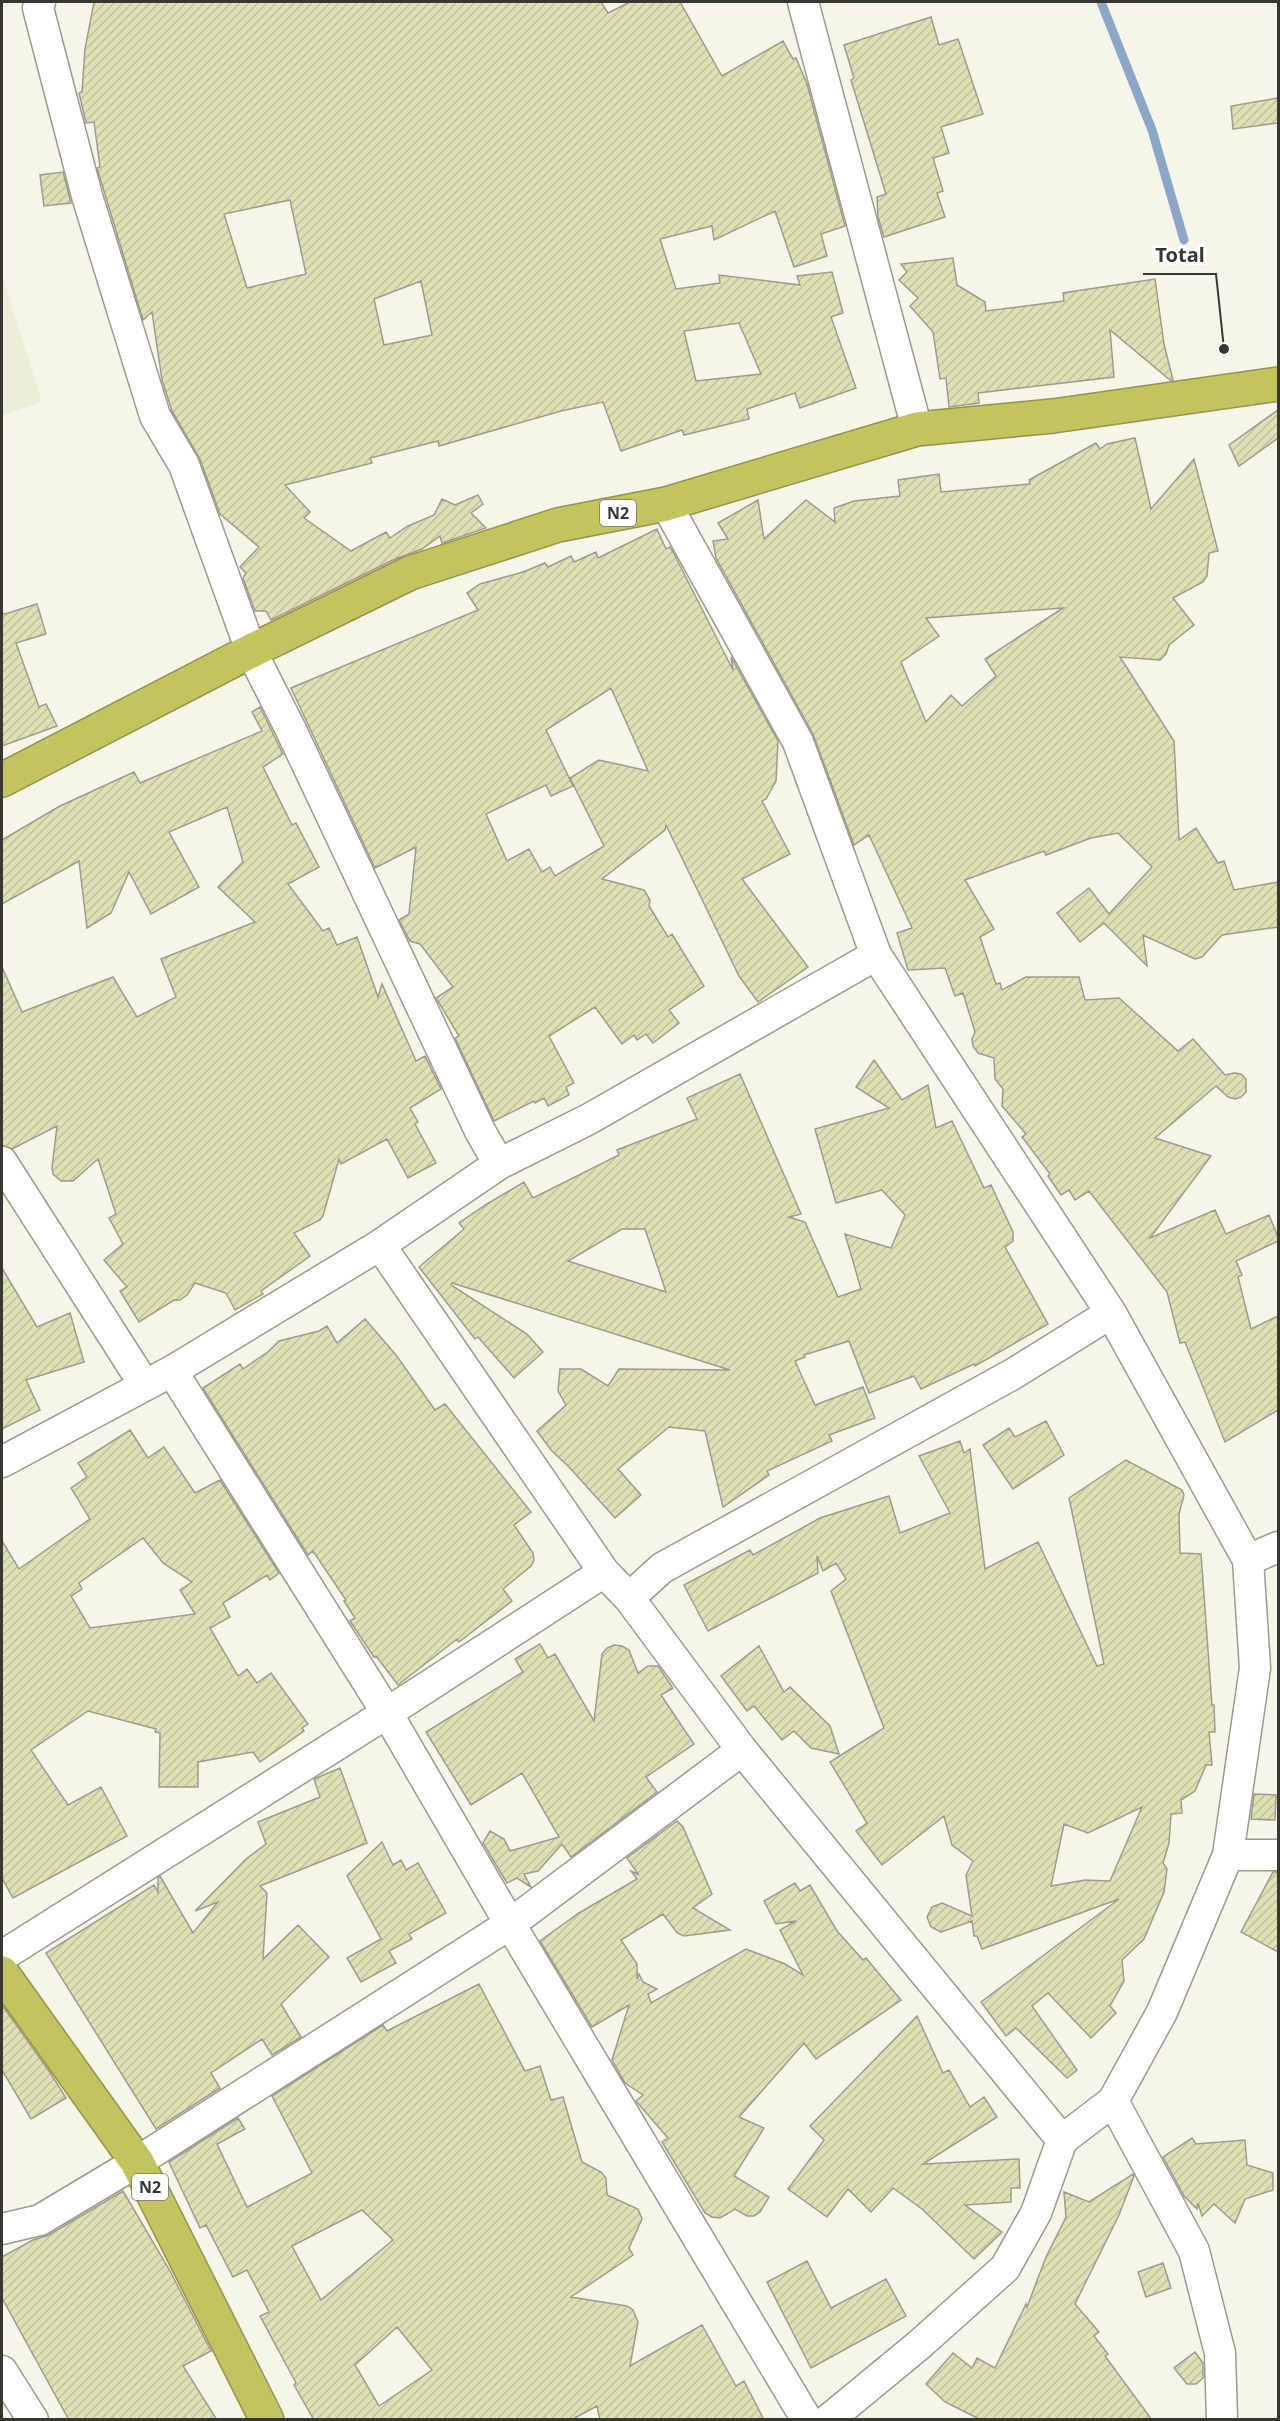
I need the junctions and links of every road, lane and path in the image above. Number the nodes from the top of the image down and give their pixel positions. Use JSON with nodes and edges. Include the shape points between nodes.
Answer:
{"nodes":[{"id":1,"x":40,"y":2,"type":"edge"},
{"id":2,"x":803,"y":2,"type":"edge"},
{"id":3,"x":1278,"y":384,"type":"edge"},
{"id":4,"x":917,"y":429,"type":"junction"},
{"id":5,"x":666,"y":504,"type":"junction"},
{"id":6,"x":251,"y":651,"type":"junction"},
{"id":7,"x":2,"y":780,"type":"edge"},
{"id":8,"x":876,"y":955,"type":"junction"},
{"id":9,"x":2,"y":1162,"type":"edge"},
{"id":10,"x":499,"y":1164,"type":"junction"},
{"id":11,"x":380,"y":1245,"type":"junction"},
{"id":12,"x":1111,"y":1312,"type":"junction"},
{"id":13,"x":172,"y":1371,"type":"junction"},
{"id":14,"x":144,"y":1384,"type":"junction"},
{"id":15,"x":2,"y":1461,"type":"edge"},
{"id":16,"x":1278,"y":1547,"type":"edge"},
{"id":17,"x":1248,"y":1560,"type":"junction"},
{"id":18,"x":604,"y":1572,"type":"junction"},
{"id":19,"x":629,"y":1598,"type":"junction"},
{"id":20,"x":387,"y":1713,"type":"junction"},
{"id":21,"x":742,"y":1750,"type":"junction"},
{"id":22,"x":1278,"y":1855,"type":"edge"},
{"id":23,"x":1228,"y":1856,"type":"junction"},
{"id":24,"x":510,"y":1924,"type":"junction"},
{"id":25,"x":2,"y":1956,"type":"edge"},
{"id":26,"x":2,"y":1973,"type":"edge"},
{"id":27,"x":1113,"y":2101,"type":"junction"},
{"id":28,"x":1062,"y":2140,"type":"junction"},
{"id":29,"x":137,"y":2162,"type":"junction"},
{"id":30,"x":2,"y":2229,"type":"edge"},
{"id":31,"x":2,"y":2371,"type":"edge"},
{"id":32,"x":33,"y":2420,"type":"edge"},
{"id":33,"x":267,"y":2420,"type":"edge"},
{"id":34,"x":807,"y":2420,"type":"edge"},
{"id":35,"x":828,"y":2420,"type":"edge"},
{"id":36,"x":1222,"y":2420,"type":"edge"}],
"edges":[{"from":1,"to":6,"type":"street","via":[[38,8],[87,196],[155,416],[184,465]]},
{"from":2,"to":4,"type":"street"},
{"from":3,"to":4,"type":"highway","number":"N2","via":[[1053,416]]},
{"from":4,"to":5,"type":"highway","number":"N2"},
{"from":5,"to":6,"type":"highway","number":"N2","via":[[558,525],[410,573]]},
{"from":5,"to":8,"type":"street","via":[[798,742]]},
{"from":6,"to":7,"type":"highway","number":"N2"},
{"from":6,"to":10,"type":"street"},
{"from":8,"to":10,"type":"street","via":[[589,1119]]},
{"from":8,"to":12,"type":"street"},
{"from":9,"to":14,"type":"street"},
{"from":10,"to":11,"type":"street"},
{"from":11,"to":13,"type":"street"},
{"from":11,"to":18,"type":"street"},
{"from":12,"to":17,"type":"street"},
{"from":12,"to":19,"type":"street","via":[[1013,1374],[662,1568]]},
{"from":13,"to":14,"type":"street"},
{"from":13,"to":20,"type":"street"},
{"from":14,"to":15,"type":"street"},
{"from":16,"to":17,"type":"street"},
{"from":17,"to":23,"type":"street","via":[[1255,1668]]},
{"from":18,"to":19,"type":"street"},
{"from":18,"to":20,"type":"street"},
{"from":19,"to":21,"type":"street"},
{"from":20,"to":24,"type":"street"},
{"from":20,"to":25,"type":"street"},
{"from":21,"to":24,"type":"street"},
{"from":21,"to":28,"type":"street"},
{"from":22,"to":23,"type":"street"},
{"from":23,"to":27,"type":"street","via":[[1162,2012]]},
{"from":24,"to":29,"type":"street"},
{"from":24,"to":34,"type":"street"},
{"from":26,"to":29,"type":"highway","number":"N2"},
{"from":27,"to":28,"type":"street"},
{"from":27,"to":36,"type":"street","via":[[1194,2251],[1220,2353]]},
{"from":28,"to":35,"type":"street","via":[[1036,2213],[1005,2268]]},
{"from":29,"to":30,"type":"street","via":[[40,2220]]},
{"from":29,"to":33,"type":"highway","number":"N2"},
{"from":31,"to":32,"type":"street"}]}
